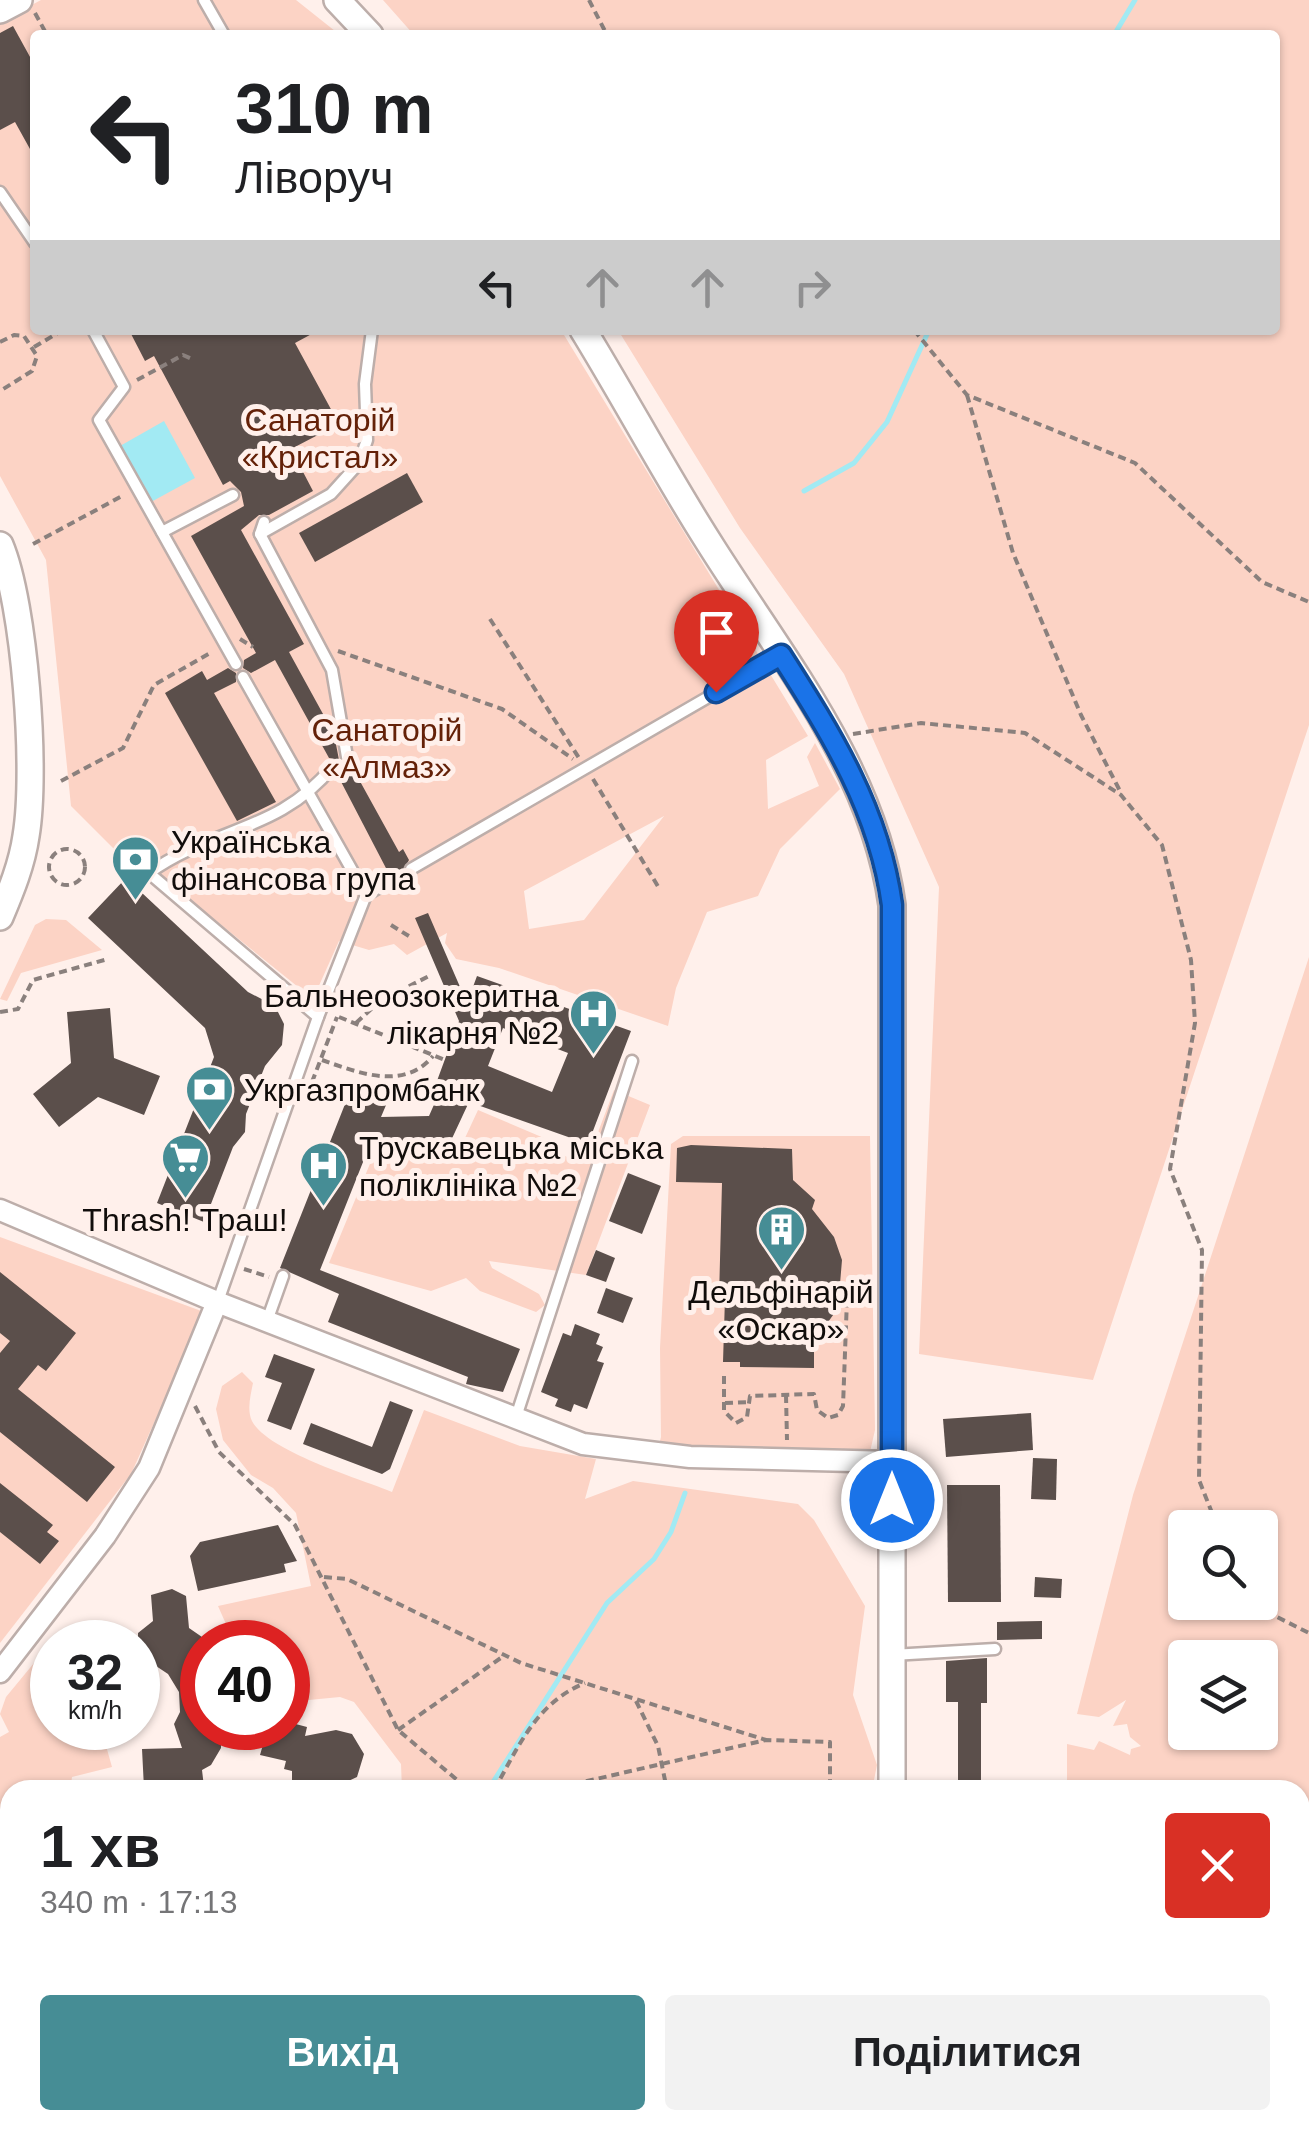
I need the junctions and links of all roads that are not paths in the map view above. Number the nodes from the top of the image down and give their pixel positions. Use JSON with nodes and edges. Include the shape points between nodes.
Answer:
{"nodes":[{"id":1,"x":19,"y":0,"type":"edge"},
{"id":2,"x":204,"y":0,"type":"edge"},
{"id":3,"x":336,"y":0,"type":"edge"},
{"id":4,"x":0,"y":10,"type":"edge"},
{"id":5,"x":221,"y":30,"type":"edge"},
{"id":6,"x":365,"y":30,"type":"edge"},
{"id":7,"x":0,"y":192,"type":"edge"},
{"id":8,"x":30,"y":235,"type":"edge"},
{"id":9,"x":96,"y":335,"type":"edge"},
{"id":10,"x":371,"y":335,"type":"edge"},
{"id":11,"x":586,"y":335,"type":"edge"},
{"id":12,"x":233,"y":495,"type":"dead end"},
{"id":13,"x":162,"y":532,"type":"junction"},
{"id":14,"x":0,"y":545,"type":"edge"},
{"id":15,"x":781,"y":655,"type":"junction"},
{"id":16,"x":236,"y":664,"type":"dead end"},
{"id":17,"x":244,"y":677,"type":"dead end"},
{"id":18,"x":346,"y":757,"type":"dead end"},
{"id":19,"x":333,"y":766,"type":"dead end"},
{"id":20,"x":309,"y":795,"type":"junction"},
{"id":21,"x":412,"y":870,"type":"dead end"},
{"id":22,"x":395,"y":878,"type":"dead end"},
{"id":23,"x":366,"y":895,"type":"junction"},
{"id":24,"x":0,"y":917,"type":"edge"},
{"id":25,"x":318,"y":1017,"type":"junction"},
{"id":26,"x":632,"y":1062,"type":"dead end"},
{"id":27,"x":0,"y":1210,"type":"edge"},
{"id":28,"x":282,"y":1279,"type":"road end"},
{"id":29,"x":218,"y":1302,"type":"junction"},
{"id":30,"x":268,"y":1321,"type":"junction"},
{"id":31,"x":515,"y":1421,"type":"junction"},
{"id":32,"x":892,"y":1462,"type":"junction"},
{"id":33,"x":995,"y":1649,"type":"dead end"},
{"id":34,"x":892,"y":1655,"type":"junction"},
{"id":35,"x":0,"y":1672,"type":"edge"},
{"id":36,"x":892,"y":1780,"type":"edge"}],
"edges":[{"from":1,"to":4,"type":"street"},
{"from":2,"to":5,"type":"lane"},
{"from":3,"to":6,"type":"street"},
{"from":7,"to":8,"type":"lane"},
{"from":9,"to":13,"type":"lane","via":[[124,387],[100,420]]},
{"from":10,"to":18,"type":"lane","via":[[367,440],[359,463],[331,494],[262,528],[332,670]]},
{"from":11,"to":15,"type":"street"},
{"from":12,"to":13,"type":"lane"},
{"from":13,"to":16,"type":"lane"},
{"from":14,"to":24,"type":"street","via":[[15,593],[30,786],[26,839]]},
{"from":15,"to":21,"type":"lane"},
{"from":15,"to":32,"type":"street","via":[[866,800],[887,867]]},
{"from":17,"to":20,"type":"lane"},
{"from":19,"to":20,"type":"lane"},
{"from":20,"to":23,"type":"lane"},
{"from":20,"to":25,"type":"lane","via":[[148,873]]},
{"from":22,"to":23,"type":"lane"},
{"from":23,"to":25,"type":"lane"},
{"from":25,"to":29,"type":"lane"},
{"from":26,"to":31,"type":"lane"},
{"from":27,"to":29,"type":"street"},
{"from":28,"to":30,"type":"lane"},
{"from":29,"to":30,"type":"street"},
{"from":29,"to":35,"type":"street","via":[[150,1468]]},
{"from":30,"to":31,"type":"street"},
{"from":31,"to":32,"type":"street","via":[[629,1452]]},
{"from":32,"to":34,"type":"street"},
{"from":33,"to":34,"type":"lane"},
{"from":34,"to":36,"type":"street"}]}
